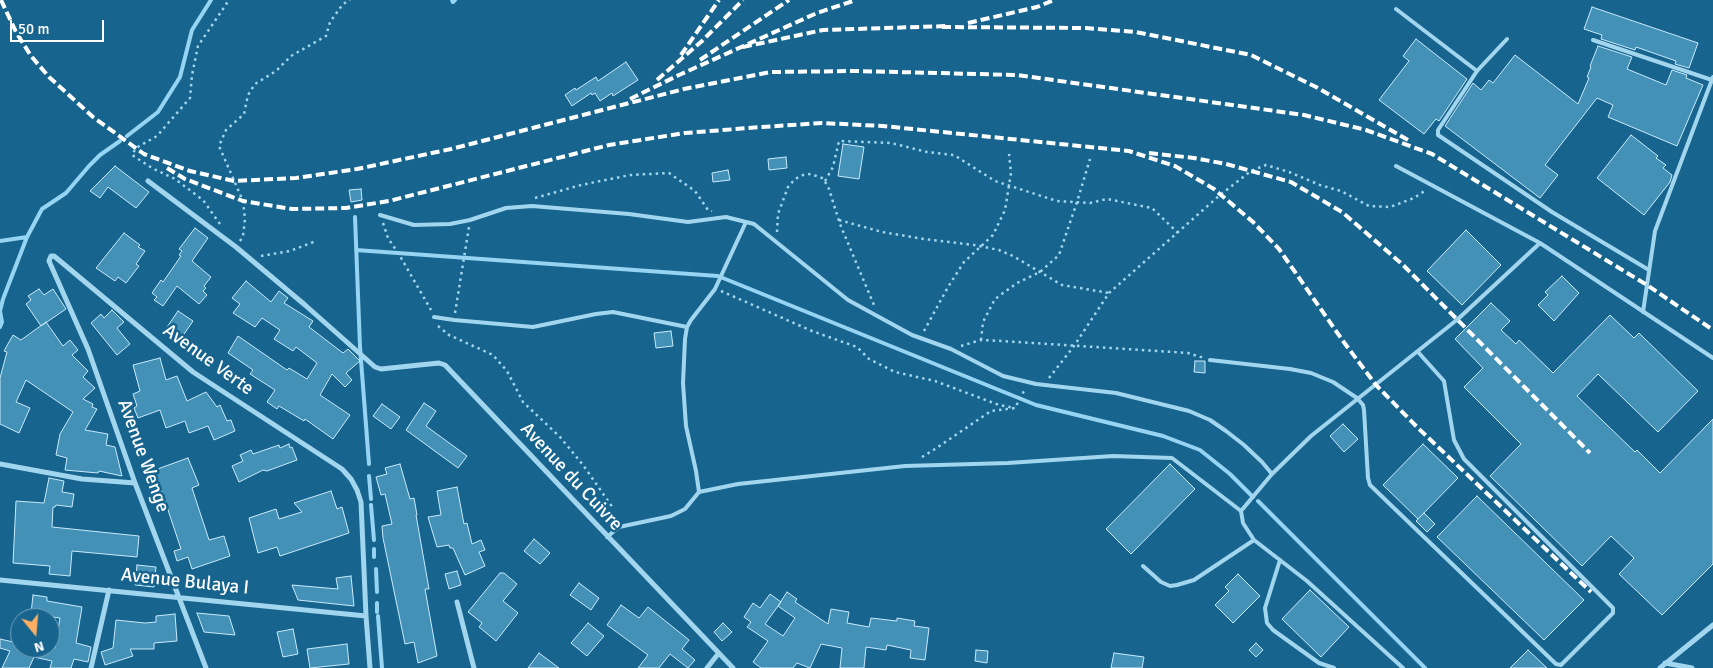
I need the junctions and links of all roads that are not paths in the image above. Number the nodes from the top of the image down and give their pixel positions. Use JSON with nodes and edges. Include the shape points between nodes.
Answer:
{"nodes":[{"id":1,"x":1396,"y":9,"type":"dead end"},
{"id":2,"x":1507,"y":39,"type":"dead end"},
{"id":3,"x":1593,"y":40,"type":"dead end"},
{"id":4,"x":1477,"y":71,"type":"junction"},
{"id":5,"x":1712,"y":79,"type":"edge"},
{"id":6,"x":1396,"y":166,"type":"dead end"},
{"id":7,"x":148,"y":181,"type":"dead end"},
{"id":8,"x":380,"y":215,"type":"road end"},
{"id":9,"x":746,"y":222,"type":"junction"},
{"id":10,"x":1540,"y":243,"type":"junction"},
{"id":11,"x":49,"y":257,"type":"joint"},
{"id":12,"x":1649,"y":270,"type":"junction"},
{"id":13,"x":1643,"y":312,"type":"junction"},
{"id":14,"x":434,"y":316,"type":"road end"},
{"id":15,"x":687,"y":327,"type":"junction"},
{"id":16,"x":1418,"y":352,"type":"junction"},
{"id":17,"x":1713,"y":358,"type":"edge"},
{"id":18,"x":1210,"y":360,"type":"road end"},
{"id":19,"x":1357,"y":398,"type":"junction"},
{"id":20,"x":0,"y":464,"type":"edge"},
{"id":21,"x":1272,"y":474,"type":"junction"},
{"id":22,"x":135,"y":483,"type":"junction"},
{"id":23,"x":699,"y":492,"type":"junction"},
{"id":24,"x":1241,"y":511,"type":"junction"},
{"id":25,"x":607,"y":537,"type":"junction"},
{"id":26,"x":1254,"y":540,"type":"junction"},
{"id":27,"x":1280,"y":560,"type":"junction"},
{"id":28,"x":1143,"y":566,"type":"dead end"},
{"id":29,"x":0,"y":580,"type":"edge"},
{"id":30,"x":109,"y":590,"type":"junction"},
{"id":31,"x":180,"y":597,"type":"junction"},
{"id":32,"x":457,"y":602,"type":"dead end"},
{"id":33,"x":366,"y":616,"type":"junction"},
{"id":34,"x":1713,"y":625,"type":"edge"},
{"id":35,"x":718,"y":654,"type":"junction"},
{"id":36,"x":1666,"y":664,"type":"junction"},
{"id":37,"x":91,"y":668,"type":"edge"},
{"id":38,"x":206,"y":668,"type":"edge"},
{"id":39,"x":370,"y":668,"type":"edge"},
{"id":40,"x":474,"y":668,"type":"edge"},
{"id":41,"x":707,"y":668,"type":"edge"},
{"id":42,"x":733,"y":668,"type":"edge"},
{"id":43,"x":1334,"y":668,"type":"edge"},
{"id":44,"x":1403,"y":668,"type":"edge"},
{"id":45,"x":1660,"y":668,"type":"edge"},
{"id":46,"x":1692,"y":668,"type":"edge"}],
"edges":[{"from":1,"to":4,"type":"lane"},
{"from":2,"to":4,"type":"lane"},
{"from":3,"to":5,"type":"lane"},
{"from":4,"to":12,"type":"lane","via":[[1438,130],[1439,136],[1552,212]]},
{"from":5,"to":12,"type":"lane","via":[[1655,231]]},
{"from":6,"to":10,"type":"lane"},
{"from":7,"to":25,"type":"street","name":"Avenue du Cuivre","via":[[250,258],[375,367],[445,365]]},
{"from":8,"to":9,"type":"lane","via":[[414,225],[450,224],[506,208],[532,206],[688,222],[726,218]]},
{"from":9,"to":15,"type":"lane","via":[[715,289]]},
{"from":9,"to":21,"type":"lane","via":[[754,224],[848,300],[921,338],[951,349],[1003,376],[1044,385],[1116,393],[1189,411],[1232,435]]},
{"from":10,"to":13,"type":"lane"},
{"from":10,"to":16,"type":"lane"},
{"from":11,"to":22,"type":"street","name":"Avenue Wenge","via":[[88,349]]},
{"from":11,"to":33,"type":"street","name":"Avenue Verte","via":[[54,256],[194,372],[342,469],[354,483],[361,502]]},
{"from":12,"to":13,"type":"lane"},
{"from":13,"to":17,"type":"lane"},
{"from":14,"to":15,"type":"lane","via":[[533,327],[613,312]]},
{"from":15,"to":23,"type":"lane","via":[[683,383]]},
{"from":16,"to":19,"type":"lane"},
{"from":16,"to":19,"type":"lane","via":[[1444,381],[1454,440],[1461,456],[1614,608],[1564,664],[1556,664],[1370,485],[1364,410]]},
{"from":18,"to":19,"type":"lane","via":[[1311,373],[1333,382]]},
{"from":19,"to":21,"type":"lane"},
{"from":20,"to":22,"type":"street","via":[[82,479]]},
{"from":21,"to":24,"type":"lane"},
{"from":22,"to":31,"type":"street","name":"Avenue Wenge"},
{"from":23,"to":24,"type":"lane","via":[[738,484],[905,466],[1154,457],[1172,458]]},
{"from":23,"to":25,"type":"lane","via":[[678,513],[619,527]]},
{"from":24,"to":26,"type":"lane","via":[[1243,523]]},
{"from":25,"to":35,"type":"street","name":"Avenue du Cuivre"},
{"from":26,"to":27,"type":"lane"},
{"from":26,"to":28,"type":"lane","via":[[1194,580],[1177,585],[1160,582]]},
{"from":27,"to":43,"type":"lane","via":[[1264,608],[1267,623],[1319,663]]},
{"from":27,"to":44,"type":"lane"},
{"from":29,"to":30,"type":"street","name":"Avenue Bulaya I"},
{"from":30,"to":31,"type":"street","name":"Avenue Bulaya I"},
{"from":30,"to":37,"type":"street"},
{"from":31,"to":33,"type":"street","name":"Avenue Bulaya I"},
{"from":31,"to":38,"type":"street","name":"Avenue Wenge"},
{"from":32,"to":40,"type":"street"},
{"from":33,"to":39,"type":"street"},
{"from":34,"to":36,"type":"street"},
{"from":35,"to":41,"type":"street"},
{"from":35,"to":42,"type":"street","name":"Avenue du Cuivre"},
{"from":36,"to":45,"type":"street"},
{"from":36,"to":46,"type":"street"}]}
